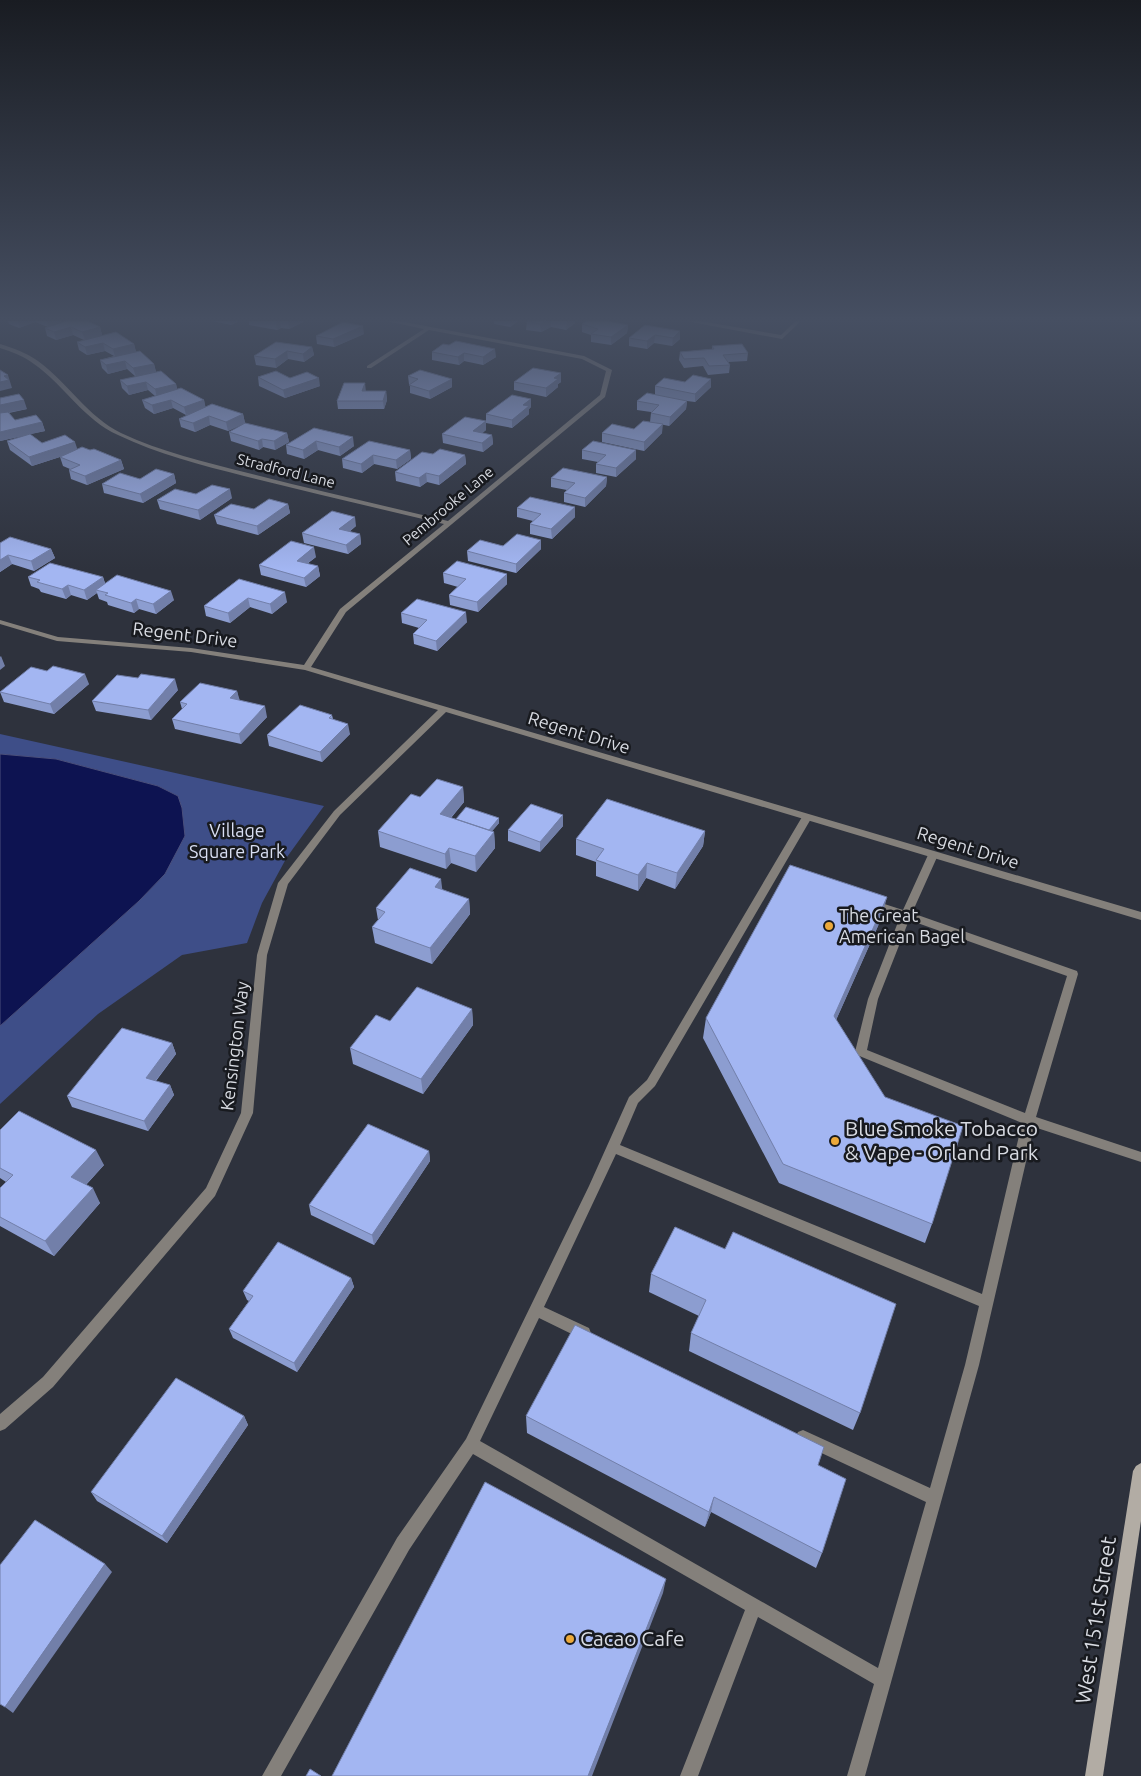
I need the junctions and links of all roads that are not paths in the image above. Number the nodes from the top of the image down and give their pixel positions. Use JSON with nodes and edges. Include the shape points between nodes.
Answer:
{"nodes":[{"id":1,"x":79,"y":404,"type":"edge"},
{"id":2,"x":593,"y":404,"type":"edge"},
{"id":3,"x":449,"y":523,"type":"junction"},
{"id":4,"x":0,"y":622,"type":"edge"},
{"id":5,"x":306,"y":668,"type":"junction"},
{"id":6,"x":444,"y":709,"type":"junction"},
{"id":7,"x":807,"y":817,"type":"junction"},
{"id":8,"x":933,"y":855,"type":"junction"},
{"id":9,"x":858,"y":900,"type":"edge"},
{"id":10,"x":906,"y":915,"type":"junction"},
{"id":11,"x":1141,"y":916,"type":"edge"},
{"id":12,"x":1029,"y":1120,"type":"junction"},
{"id":13,"x":612,"y":1148,"type":"junction"},
{"id":14,"x":1141,"y":1157,"type":"edge"},
{"id":15,"x":986,"y":1302,"type":"junction"},
{"id":16,"x":536,"y":1310,"type":"junction"},
{"id":17,"x":598,"y":1340,"type":"edge"},
{"id":18,"x":0,"y":1424,"type":"edge"},
{"id":19,"x":792,"y":1432,"type":"edge"},
{"id":20,"x":471,"y":1444,"type":"junction"},
{"id":21,"x":1141,"y":1471,"type":"edge"},
{"id":22,"x":934,"y":1498,"type":"junction"},
{"id":23,"x":754,"y":1606,"type":"junction"},
{"id":24,"x":883,"y":1680,"type":"junction"},
{"id":25,"x":271,"y":1776,"type":"edge"},
{"id":26,"x":689,"y":1776,"type":"edge"},
{"id":27,"x":856,"y":1776,"type":"edge"},
{"id":28,"x":1094,"y":1776,"type":"edge"}],
"edges":[{"from":1,"to":3,"type":"street","name":"Stradford Lane","via":[[115,432],[146,446],[253,476]]},
{"from":2,"to":3,"type":"street","name":"Pembrooke Lane"},
{"from":3,"to":5,"type":"street","name":"Pembrooke Lane","via":[[344,611]]},
{"from":4,"to":5,"type":"street","name":"Regent Drive","via":[[57,638],[191,650]]},
{"from":5,"to":6,"type":"street","name":"Regent Drive"},
{"from":6,"to":7,"type":"street","name":"Regent Drive"},
{"from":6,"to":18,"type":"street","name":"Kensington Way","via":[[337,812],[283,883],[262,955],[247,1113],[211,1192],[48,1382]]},
{"from":7,"to":8,"type":"street","name":"Regent Drive"},
{"from":7,"to":13,"type":"street","via":[[778,876],[651,1083],[633,1100]]},
{"from":8,"to":10,"type":"street"},
{"from":8,"to":11,"type":"street","name":"Regent Drive"},
{"from":9,"to":10,"type":"street"},
{"from":10,"to":12,"type":"street","via":[[873,999],[861,1052]]},
{"from":10,"to":12,"type":"street","via":[[1073,974]]},
{"from":12,"to":14,"type":"street"},
{"from":12,"to":15,"type":"street"},
{"from":13,"to":15,"type":"street"},
{"from":13,"to":16,"type":"street"},
{"from":15,"to":22,"type":"street","via":[[972,1366]]},
{"from":16,"to":17,"type":"street"},
{"from":16,"to":20,"type":"street"},
{"from":19,"to":22,"type":"street"},
{"from":20,"to":23,"type":"street"},
{"from":20,"to":25,"type":"street","via":[[403,1544]]},
{"from":21,"to":28,"type":"street","name":"West 151st Street"},
{"from":22,"to":24,"type":"street"},
{"from":23,"to":24,"type":"street"},
{"from":23,"to":26,"type":"street"},
{"from":24,"to":27,"type":"street"}]}
